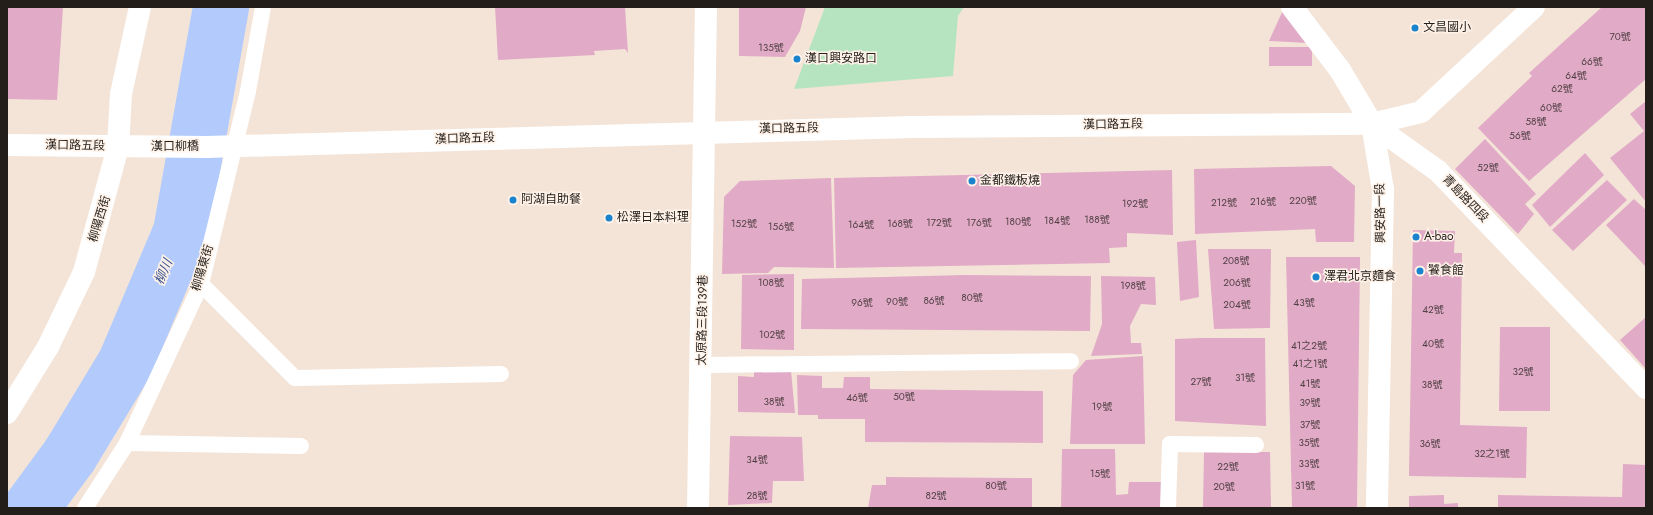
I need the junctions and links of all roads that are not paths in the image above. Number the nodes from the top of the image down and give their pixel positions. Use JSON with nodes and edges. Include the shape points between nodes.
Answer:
{"nodes":[{"id":1,"x":140,"y":7,"type":"edge"},
{"id":2,"x":263,"y":7,"type":"edge"},
{"id":3,"x":706,"y":7,"type":"edge"},
{"id":4,"x":1292,"y":7,"type":"edge"},
{"id":5,"x":1534,"y":7,"type":"edge"},
{"id":6,"x":1372,"y":124,"type":"junction"},
{"id":7,"x":706,"y":133,"type":"junction"},
{"id":8,"x":7,"y":145,"type":"edge"},
{"id":9,"x":232,"y":146,"type":"junction"},
{"id":10,"x":118,"y":147,"type":"junction"},
{"id":11,"x":207,"y":147,"type":"joint"},
{"id":12,"x":143,"y":148,"type":"joint"},
{"id":13,"x":201,"y":284,"type":"junction"},
{"id":14,"x":1071,"y":361,"type":"dead end"},
{"id":15,"x":703,"y":365,"type":"junction"},
{"id":16,"x":501,"y":374,"type":"dead end"},
{"id":17,"x":1646,"y":388,"type":"edge"},
{"id":18,"x":7,"y":413,"type":"edge"},
{"id":19,"x":127,"y":443,"type":"junction"},
{"id":20,"x":1256,"y":445,"type":"dead end"},
{"id":21,"x":301,"y":446,"type":"dead end"},
{"id":22,"x":85,"y":508,"type":"edge"},
{"id":23,"x":698,"y":508,"type":"edge"},
{"id":24,"x":1168,"y":508,"type":"edge"},
{"id":25,"x":1378,"y":508,"type":"edge"}],
"edges":[{"from":1,"to":10,"type":"street","name":"柳陽西街","via":[[121,94]]},
{"from":2,"to":9,"type":"lane","name":"柳陽東街","via":[[248,91]]},
{"from":3,"to":7,"type":"street","name":"太原路三段139巷"},
{"from":4,"to":6,"type":"street","name":"青島路四段","via":[[1340,70]]},
{"from":5,"to":6,"type":"street","via":[[1421,112]]},
{"from":6,"to":7,"type":"street","name":"漢口路五段","via":[[912,127]]},
{"from":6,"to":17,"type":"street","name":"青島路四段","via":[[1438,171]]},
{"from":6,"to":25,"type":"street","name":"興安路一段","via":[[1383,190]]},
{"from":7,"to":9,"type":"street","name":"漢口路五段"},
{"from":7,"to":15,"type":"street","name":"太原路三段139巷"},
{"from":8,"to":10,"type":"street","name":"漢口路五段"},
{"from":9,"to":11,"type":"street","name":"漢口路五段"},
{"from":9,"to":13,"type":"lane","name":"柳陽東街"},
{"from":10,"to":12,"type":"street","name":"漢口路五段"},
{"from":10,"to":18,"type":"street","name":"柳陽西街","via":[[84,272],[48,347]]},
{"from":11,"to":12,"type":"street","name":"漢口柳橋"},
{"from":13,"to":16,"type":"lane","via":[[294,378]]},
{"from":13,"to":19,"type":"lane","name":"柳陽東街"},
{"from":14,"to":15,"type":"lane"},
{"from":15,"to":23,"type":"street","name":"太原路三段139巷"},
{"from":19,"to":21,"type":"lane"},
{"from":19,"to":22,"type":"lane","name":"柳陽東街"},
{"from":20,"to":24,"type":"lane","via":[[1170,444]]}]}
